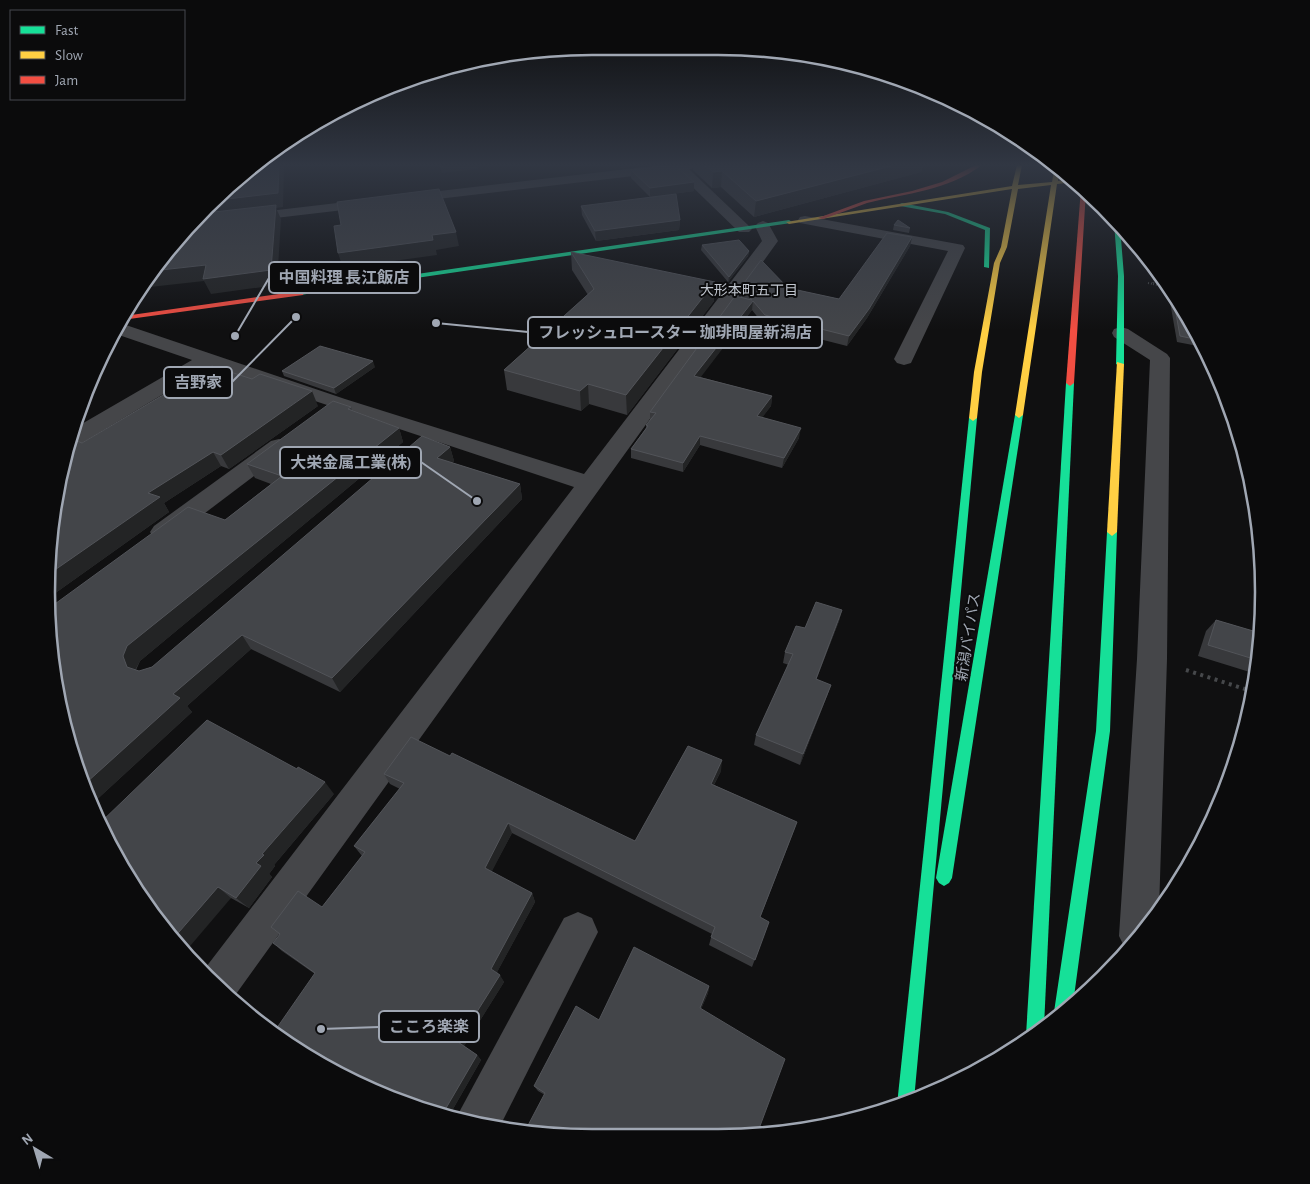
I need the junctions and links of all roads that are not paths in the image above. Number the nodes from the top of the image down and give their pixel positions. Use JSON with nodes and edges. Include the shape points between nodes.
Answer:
{"nodes":[{"id":1,"x":226,"y":220,"type":"edge"},
{"id":2,"x":745,"y":220,"type":"edge"},
{"id":3,"x":805,"y":220,"type":"edge"},
{"id":4,"x":819,"y":220,"type":"edge"},
{"id":5,"x":972,"y":220,"type":"edge"},
{"id":6,"x":1008,"y":220,"type":"edge"},
{"id":7,"x":1049,"y":220,"type":"edge"},
{"id":8,"x":1080,"y":220,"type":"edge"},
{"id":9,"x":202,"y":223,"type":"edge"},
{"id":10,"x":754,"y":228,"type":"junction"},
{"id":11,"x":1118,"y":234,"type":"edge"},
{"id":12,"x":1130,"y":249,"type":"dead end"},
{"id":13,"x":1121,"y":272,"type":"junction"},
{"id":14,"x":131,"y":317,"type":"edge"},
{"id":15,"x":123,"y":330,"type":"edge"},
{"id":16,"x":1121,"y":333,"type":"junction"},
{"id":17,"x":984,"y":343,"type":"junction"},
{"id":18,"x":208,"y":359,"type":"junction"},
{"id":19,"x":904,"y":359,"type":"dead end"},
{"id":20,"x":338,"y":403,"type":"junction"},
{"id":21,"x":431,"y":433,"type":"junction"},
{"id":22,"x":78,"y":436,"type":"edge"},
{"id":23,"x":408,"y":452,"type":"edge"},
{"id":24,"x":591,"y":484,"type":"junction"},
{"id":25,"x":145,"y":544,"type":"edge"},
{"id":26,"x":943,"y":886,"type":"dead end"},
{"id":27,"x":1140,"y":924,"type":"edge"},
{"id":28,"x":578,"y":932,"type":"dead end"},
{"id":29,"x":930,"y":964,"type":"dead end"},
{"id":30,"x":221,"y":980,"type":"edge"},
{"id":31,"x":1064,"y":1002,"type":"edge"},
{"id":32,"x":1036,"y":1025,"type":"edge"},
{"id":33,"x":909,"y":1094,"type":"edge"},
{"id":34,"x":905,"y":1096,"type":"edge"},
{"id":35,"x":480,"y":1117,"type":"edge"}],
"edges":[{"from":1,"to":9,"type":"street"},
{"from":2,"to":10,"type":"street"},
{"from":3,"to":10,"type":"main road"},
{"from":4,"to":19,"type":"street","via":[[957,248]]},
{"from":5,"to":17,"type":"main road","via":[[988,229]]},
{"from":6,"to":17,"type":"main road"},
{"from":7,"to":26,"type":"main road","name":"新潟バイパス"},
{"from":8,"to":32,"type":"main road"},
{"from":10,"to":14,"type":"main road"},
{"from":10,"to":24,"type":"street","via":[[770,241]]},
{"from":11,"to":13,"type":"main road"},
{"from":12,"to":13,"type":"main road"},
{"from":13,"to":16,"type":"main road"},
{"from":15,"to":18,"type":"street"},
{"from":16,"to":27,"type":"street","via":[[1160,358],[1152,659]]},
{"from":16,"to":31,"type":"main road","via":[[1103,731]]},
{"from":17,"to":34,"type":"main road","via":[[978,372]]},
{"from":18,"to":20,"type":"street"},
{"from":18,"to":22,"type":"street"},
{"from":20,"to":21,"type":"street"},
{"from":20,"to":25,"type":"street"},
{"from":21,"to":23,"type":"street"},
{"from":21,"to":24,"type":"street"},
{"from":24,"to":30,"type":"street"},
{"from":28,"to":35,"type":"street"},
{"from":29,"to":33,"type":"main road"}]}
